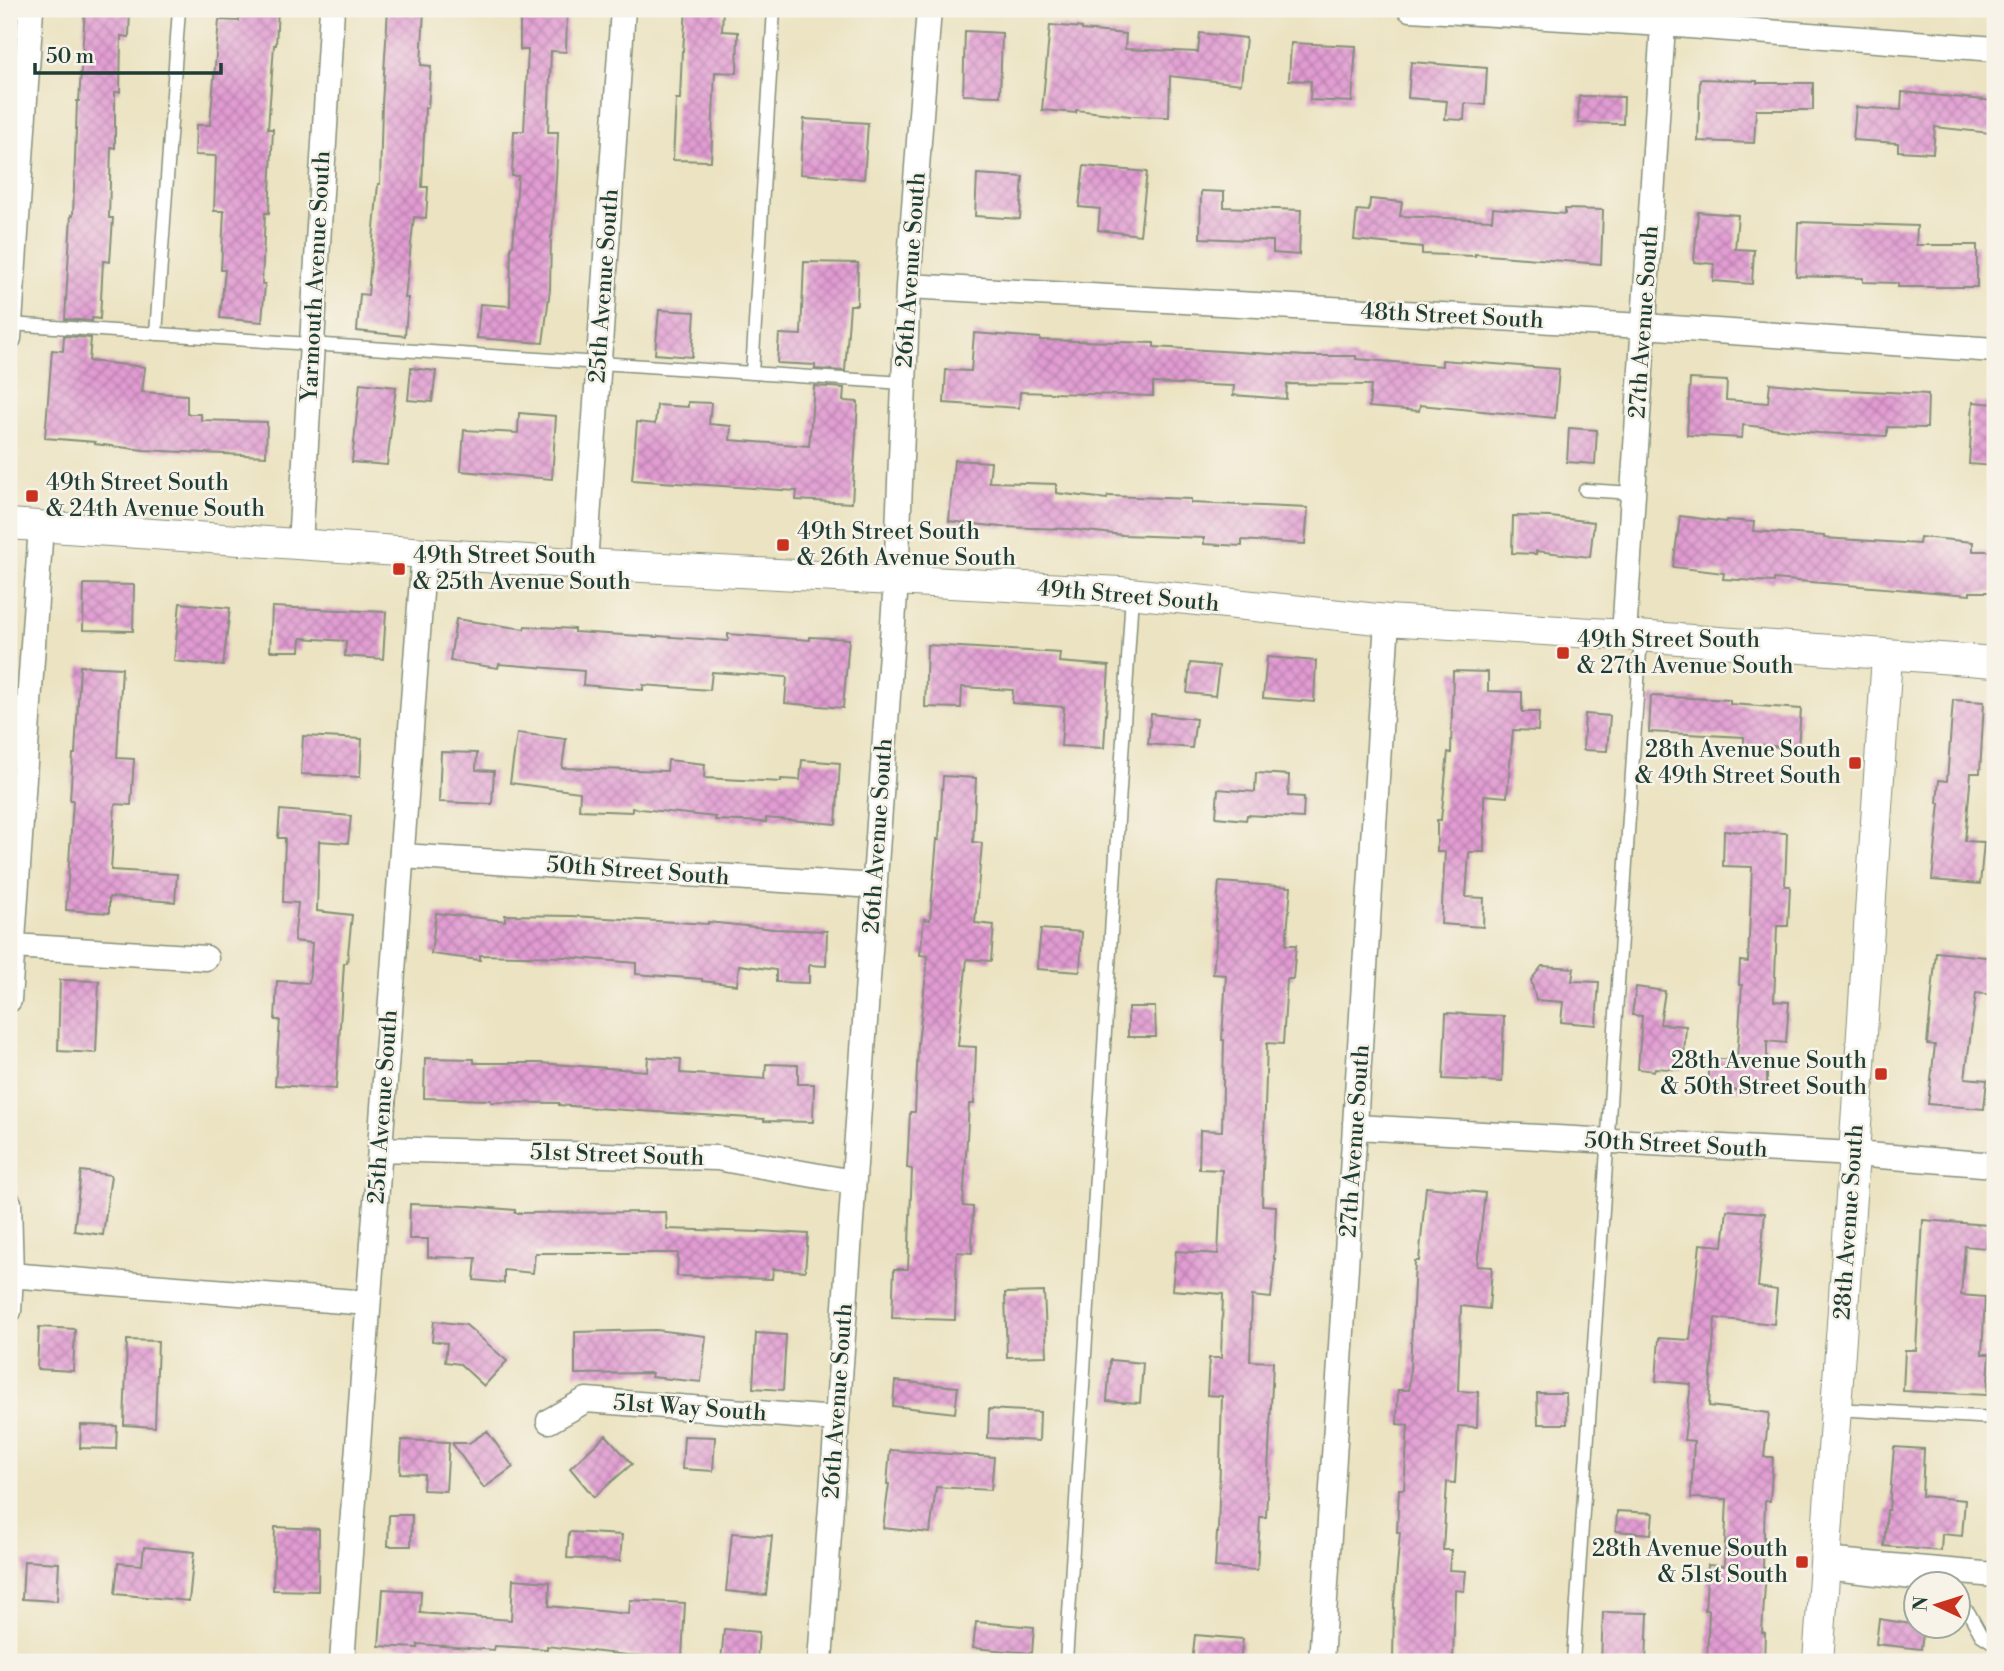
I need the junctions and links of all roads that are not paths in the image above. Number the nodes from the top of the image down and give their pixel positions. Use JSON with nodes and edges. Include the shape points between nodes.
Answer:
{"nodes":[{"id":1,"x":31,"y":9,"type":"edge"},
{"id":2,"x":179,"y":9,"type":"edge"},
{"id":3,"x":332,"y":9,"type":"edge"},
{"id":4,"x":623,"y":9,"type":"edge"},
{"id":5,"x":774,"y":9,"type":"edge"},
{"id":6,"x":929,"y":9,"type":"edge"},
{"id":7,"x":1410,"y":9,"type":"edge"},
{"id":8,"x":1664,"y":17,"type":"edge"},
{"id":9,"x":1995,"y":49,"type":"edge"},
{"id":10,"x":908,"y":286,"type":"junction"},
{"id":11,"x":10,"y":324,"type":"edge"},
{"id":12,"x":1643,"y":327,"type":"junction"},
{"id":13,"x":156,"y":334,"type":"junction"},
{"id":14,"x":9,"y":338,"type":"edge"},
{"id":15,"x":312,"y":343,"type":"junction"},
{"id":16,"x":1995,"y":350,"type":"edge"},
{"id":17,"x":599,"y":365,"type":"junction"},
{"id":18,"x":752,"y":373,"type":"junction"},
{"id":19,"x":904,"y":383,"type":"junction"},
{"id":20,"x":1585,"y":490,"type":"dead end"},
{"id":21,"x":1633,"y":493,"type":"junction"},
{"id":22,"x":9,"y":524,"type":"edge"},
{"id":23,"x":41,"y":526,"type":"junction"},
{"id":24,"x":300,"y":544,"type":"junction"},
{"id":25,"x":424,"y":552,"type":"junction"},
{"id":26,"x":585,"y":564,"type":"junction"},
{"id":27,"x":896,"y":581,"type":"junction"},
{"id":28,"x":1132,"y":593,"type":"junction"},
{"id":29,"x":1387,"y":620,"type":"junction"},
{"id":30,"x":1632,"y":636,"type":"junction"},
{"id":31,"x":1887,"y":656,"type":"junction"},
{"id":32,"x":1995,"y":662,"type":"edge"},
{"id":33,"x":19,"y":707,"type":"edge"},
{"id":34,"x":402,"y":856,"type":"junction"},
{"id":35,"x":875,"y":886,"type":"junction"},
{"id":36,"x":13,"y":946,"type":"junction"},
{"id":37,"x":206,"y":958,"type":"dead end"},
{"id":38,"x":9,"y":1000,"type":"edge"},
{"id":39,"x":1356,"y":1127,"type":"junction"},
{"id":40,"x":1607,"y":1141,"type":"junction"},
{"id":41,"x":380,"y":1149,"type":"junction"},
{"id":42,"x":1854,"y":1154,"type":"junction"},
{"id":43,"x":1995,"y":1165,"type":"edge"},
{"id":44,"x":853,"y":1182,"type":"junction"},
{"id":45,"x":9,"y":1203,"type":"edge"},
{"id":46,"x":10,"y":1275,"type":"edge"},
{"id":47,"x":368,"y":1303,"type":"junction"},
{"id":48,"x":9,"y":1311,"type":"edge"},
{"id":49,"x":1835,"y":1409,"type":"junction"},
{"id":50,"x":1995,"y":1418,"type":"edge"},
{"id":51,"x":836,"y":1419,"type":"junction"},
{"id":52,"x":549,"y":1421,"type":"dead end"},
{"id":53,"x":1824,"y":1567,"type":"junction"},
{"id":54,"x":1995,"y":1576,"type":"edge"},
{"id":55,"x":1902,"y":1581,"type":"edge"},
{"id":56,"x":1972,"y":1618,"type":"edge"},
{"id":57,"x":1995,"y":1644,"type":"edge"},
{"id":58,"x":342,"y":1662,"type":"edge"},
{"id":59,"x":820,"y":1662,"type":"edge"},
{"id":60,"x":1066,"y":1662,"type":"edge"},
{"id":61,"x":1321,"y":1662,"type":"edge"},
{"id":62,"x":1573,"y":1662,"type":"edge"},
{"id":63,"x":1818,"y":1662,"type":"edge"}],
"edges":[{"from":1,"to":11,"type":"street"},
{"from":2,"to":13,"type":"lane"},
{"from":3,"to":15,"type":"street","name":"Yarmouth Avenue South"},
{"from":4,"to":17,"type":"street","name":"25th Avenue South"},
{"from":5,"to":18,"type":"lane"},
{"from":6,"to":10,"type":"street","name":"26th Avenue South"},
{"from":7,"to":8,"type":"street"},
{"from":8,"to":9,"type":"street"},
{"from":8,"to":12,"type":"street","name":"27th Avenue South"},
{"from":10,"to":12,"type":"street","name":"48th Street South"},
{"from":10,"to":19,"type":"street","name":"26th Avenue South"},
{"from":11,"to":13,"type":"lane"},
{"from":11,"to":14,"type":"street"},
{"from":12,"to":16,"type":"street","name":"48th Street South"},
{"from":12,"to":21,"type":"street","name":"27th Avenue South"},
{"from":13,"to":15,"type":"lane"},
{"from":15,"to":17,"type":"lane"},
{"from":15,"to":24,"type":"street","name":"Yarmouth Avenue South"},
{"from":17,"to":18,"type":"lane"},
{"from":17,"to":26,"type":"street","name":"25th Avenue South"},
{"from":18,"to":19,"type":"lane"},
{"from":19,"to":27,"type":"street","name":"26th Avenue South"},
{"from":20,"to":21,"type":"lane"},
{"from":21,"to":30,"type":"street","name":"27th Avenue South"},
{"from":22,"to":23,"type":"street","name":"49th Street South"},
{"from":23,"to":24,"type":"street","name":"49th Street South"},
{"from":23,"to":33,"type":"street"},
{"from":24,"to":25,"type":"street","name":"49th Street South"},
{"from":25,"to":26,"type":"street","name":"49th Street South"},
{"from":25,"to":34,"type":"street","name":"25th Avenue South"},
{"from":26,"to":27,"type":"street","name":"49th Street South"},
{"from":27,"to":28,"type":"street","name":"49th Street South"},
{"from":27,"to":35,"type":"street","name":"26th Avenue South"},
{"from":28,"to":29,"type":"street","name":"49th Street South"},
{"from":28,"to":60,"type":"lane"},
{"from":29,"to":30,"type":"street","name":"49th Street South"},
{"from":29,"to":39,"type":"street","name":"27th Avenue South"},
{"from":30,"to":31,"type":"street","name":"49th Street South"},
{"from":30,"to":40,"type":"lane"},
{"from":31,"to":32,"type":"street","name":"49th Street South"},
{"from":31,"to":42,"type":"street","name":"28th Avenue South"},
{"from":33,"to":36,"type":"street"},
{"from":34,"to":35,"type":"street","name":"50th Street South"},
{"from":34,"to":41,"type":"street","name":"25th Avenue South"},
{"from":35,"to":44,"type":"street","name":"26th Avenue South"},
{"from":36,"to":37,"type":"street"},
{"from":36,"to":38,"type":"street"},
{"from":39,"to":40,"type":"street","name":"50th Street South"},
{"from":39,"to":61,"type":"street","name":"27th Avenue South"},
{"from":40,"to":42,"type":"street","name":"50th Street South"},
{"from":40,"to":62,"type":"lane"},
{"from":41,"to":44,"type":"street","name":"51st Street South","via":[[717,1158]]},
{"from":41,"to":47,"type":"street","name":"25th Avenue South"},
{"from":42,"to":43,"type":"street","name":"50th Street South"},
{"from":42,"to":49,"type":"street","name":"28th Avenue South"},
{"from":44,"to":51,"type":"street","name":"26th Avenue South"},
{"from":45,"to":46,"type":"street"},
{"from":46,"to":47,"type":"street"},
{"from":46,"to":48,"type":"street"},
{"from":47,"to":58,"type":"street","name":"25th Avenue South"},
{"from":49,"to":50,"type":"lane"},
{"from":49,"to":53,"type":"street","name":"28th Avenue South"},
{"from":51,"to":52,"type":"street","name":"51st Way South","via":[[586,1400]]},
{"from":51,"to":59,"type":"street","name":"26th Avenue South"},
{"from":53,"to":54,"type":"street"},
{"from":53,"to":55,"type":"lane"},
{"from":53,"to":63,"type":"street","name":"28th Avenue South"},
{"from":56,"to":57,"type":"lane","via":[[1981,1635]]}]}
